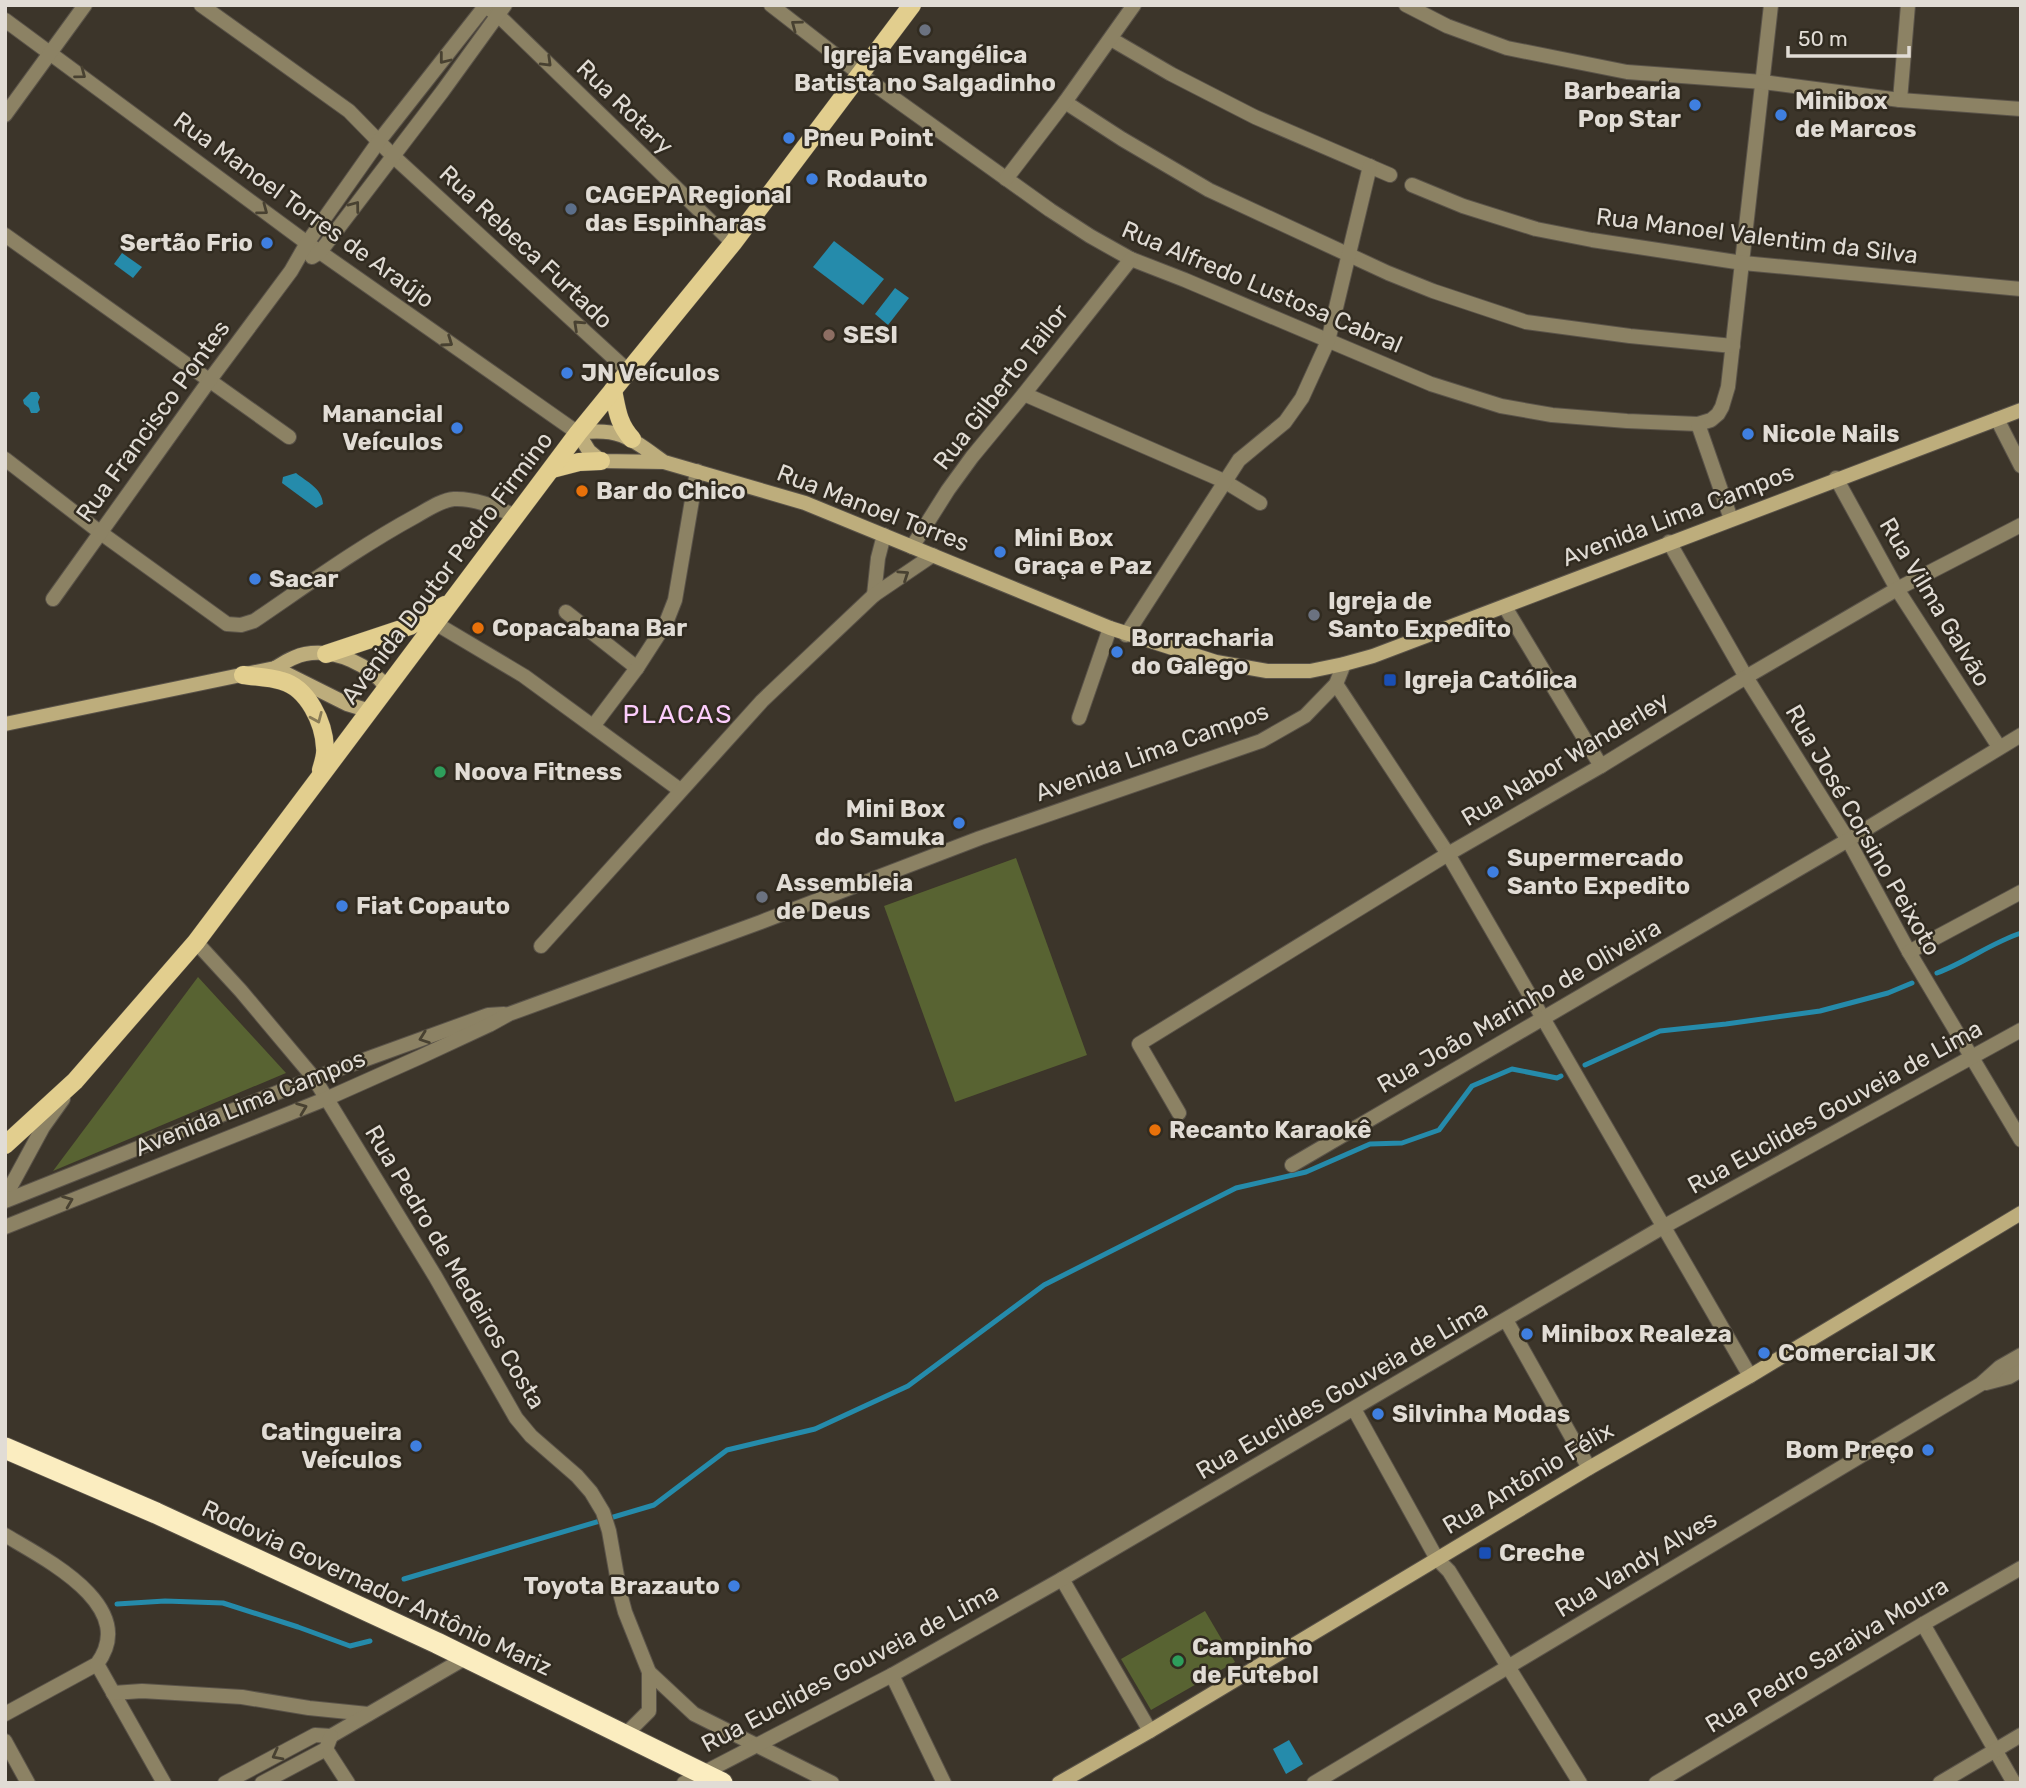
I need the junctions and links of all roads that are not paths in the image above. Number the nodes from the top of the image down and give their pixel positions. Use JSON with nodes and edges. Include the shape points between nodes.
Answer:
{"nodes":[{"id":1,"x":85,"y":5,"type":"edge"},
{"id":2,"x":201,"y":5,"type":"edge"},
{"id":3,"x":771,"y":5,"type":"edge"},
{"id":4,"x":912,"y":5,"type":"edge"},
{"id":5,"x":1134,"y":5,"type":"edge"},
{"id":6,"x":1406,"y":5,"type":"edge"},
{"id":7,"x":1772,"y":5,"type":"edge"},
{"id":8,"x":1908,"y":5,"type":"edge"},
{"id":9,"x":492,"y":7,"type":"edge"},
{"id":10,"x":5,"y":20,"type":"edge"},
{"id":11,"x":1111,"y":39,"type":"junction"},
{"id":12,"x":50,"y":51,"type":"junction"},
{"id":13,"x":860,"y":74,"type":"junction"},
{"id":14,"x":1763,"y":82,"type":"junction"},
{"id":15,"x":1900,"y":100,"type":"junction"},
{"id":16,"x":1065,"y":102,"type":"junction"},
{"id":17,"x":2021,"y":109,"type":"edge"},
{"id":18,"x":5,"y":115,"type":"edge"},
{"id":19,"x":379,"y":141,"type":"junction"},
{"id":20,"x":393,"y":156,"type":"junction"},
{"id":21,"x":1370,"y":166,"type":"junction"},
{"id":22,"x":1390,"y":175,"type":"dead end"},
{"id":23,"x":1006,"y":179,"type":"junction"},
{"id":24,"x":1412,"y":185,"type":"dead end"},
{"id":25,"x":5,"y":235,"type":"edge"},
{"id":26,"x":733,"y":243,"type":"junction"},
{"id":27,"x":314,"y":247,"type":"junction"},
{"id":28,"x":1350,"y":256,"type":"junction"},
{"id":29,"x":1131,"y":259,"type":"junction"},
{"id":30,"x":1743,"y":262,"type":"junction"},
{"id":31,"x":2021,"y":289,"type":"edge"},
{"id":32,"x":1328,"y":341,"type":"junction"},
{"id":33,"x":1733,"y":346,"type":"junction"},
{"id":34,"x":628,"y":372,"type":"junction"},
{"id":35,"x":209,"y":381,"type":"junction"},
{"id":36,"x":613,"y":390,"type":"junction"},
{"id":37,"x":1024,"y":394,"type":"junction"},
{"id":38,"x":2021,"y":410,"type":"edge"},
{"id":39,"x":1997,"y":419,"type":"junction"},
{"id":40,"x":1698,"y":424,"type":"junction"},
{"id":41,"x":578,"y":433,"type":"junction"},
{"id":42,"x":289,"y":437,"type":"dead end"},
{"id":43,"x":632,"y":439,"type":"junction"},
{"id":44,"x":5,"y":459,"type":"edge"},
{"id":45,"x":601,"y":461,"type":"junction"},
{"id":46,"x":664,"y":462,"type":"junction"},
{"id":47,"x":2021,"y":466,"type":"edge"},
{"id":48,"x":552,"y":469,"type":"junction"},
{"id":49,"x":697,"y":471,"type":"junction"},
{"id":50,"x":1836,"y":478,"type":"junction"},
{"id":51,"x":1224,"y":481,"type":"junction"},
{"id":52,"x":1260,"y":503,"type":"dead end"},
{"id":53,"x":516,"y":516,"type":"junction"},
{"id":54,"x":1731,"y":519,"type":"junction"},
{"id":55,"x":2021,"y":525,"type":"edge"},
{"id":56,"x":101,"y":533,"type":"junction"},
{"id":57,"x":884,"y":535,"type":"junction"},
{"id":58,"x":1669,"y":542,"type":"junction"},
{"id":59,"x":912,"y":547,"type":"junction"},
{"id":60,"x":933,"y":555,"type":"junction"},
{"id":61,"x":1897,"y":589,"type":"junction"},
{"id":62,"x":874,"y":595,"type":"junction"},
{"id":63,"x":53,"y":599,"type":"dead end"},
{"id":64,"x":454,"y":600,"type":"junction"},
{"id":65,"x":1505,"y":607,"type":"junction"},
{"id":66,"x":566,"y":612,"type":"dead end"},
{"id":67,"x":435,"y":623,"type":"junction"},
{"id":68,"x":1110,"y":628,"type":"junction"},
{"id":69,"x":1126,"y":635,"type":"junction"},
{"id":70,"x":326,"y":654,"type":"junction"},
{"id":71,"x":1345,"y":664,"type":"junction"},
{"id":72,"x":275,"y":668,"type":"junction"},
{"id":73,"x":637,"y":668,"type":"junction"},
{"id":74,"x":243,"y":675,"type":"junction"},
{"id":75,"x":1746,"y":677,"type":"junction"},
{"id":76,"x":1336,"y":684,"type":"junction"},
{"id":77,"x":387,"y":688,"type":"junction"},
{"id":78,"x":370,"y":711,"type":"junction"},
{"id":79,"x":1079,"y":718,"type":"dead end"},
{"id":80,"x":5,"y":724,"type":"edge"},
{"id":81,"x":594,"y":725,"type":"junction"},
{"id":82,"x":2021,"y":735,"type":"edge"},
{"id":83,"x":1999,"y":747,"type":"junction"},
{"id":84,"x":1601,"y":766,"type":"junction"},
{"id":85,"x":320,"y":777,"type":"junction"},
{"id":86,"x":680,"y":790,"type":"junction"},
{"id":87,"x":1848,"y":840,"type":"junction"},
{"id":88,"x":1448,"y":854,"type":"junction"},
{"id":89,"x":2021,"y":892,"type":"edge"},
{"id":90,"x":196,"y":942,"type":"junction"},
{"id":91,"x":541,"y":946,"type":"dead end"},
{"id":92,"x":1909,"y":952,"type":"junction"},
{"id":93,"x":509,"y":1013,"type":"junction"},
{"id":94,"x":1543,"y":1019,"type":"junction"},
{"id":95,"x":2021,"y":1030,"type":"edge"},
{"id":96,"x":1971,"y":1058,"type":"junction"},
{"id":97,"x":314,"y":1078,"type":"junction"},
{"id":98,"x":75,"y":1080,"type":"junction"},
{"id":99,"x":328,"y":1098,"type":"junction"},
{"id":100,"x":254,"y":1102,"type":"junction"},
{"id":101,"x":1178,"y":1113,"type":"dead end"},
{"id":102,"x":263,"y":1123,"type":"junction"},
{"id":103,"x":2021,"y":1140,"type":"edge"},
{"id":104,"x":149,"y":1143,"type":"junction"},
{"id":105,"x":5,"y":1145,"type":"edge"},
{"id":106,"x":158,"y":1165,"type":"junction"},
{"id":107,"x":1293,"y":1166,"type":"dead end"},
{"id":108,"x":5,"y":1199,"type":"edge"},
{"id":109,"x":2021,"y":1213,"type":"edge"},
{"id":110,"x":5,"y":1227,"type":"edge"},
{"id":111,"x":1663,"y":1227,"type":"junction"},
{"id":112,"x":1506,"y":1321,"type":"junction"},
{"id":113,"x":2021,"y":1355,"type":"edge"},
{"id":114,"x":2021,"y":1370,"type":"edge"},
{"id":115,"x":1750,"y":1376,"type":"junction"},
{"id":116,"x":1981,"y":1384,"type":"junction"},
{"id":117,"x":1354,"y":1409,"type":"junction"},
{"id":118,"x":5,"y":1448,"type":"edge"},
{"id":119,"x":1589,"y":1468,"type":"junction"},
{"id":120,"x":5,"y":1535,"type":"edge"},
{"id":121,"x":1437,"y":1559,"type":"junction"},
{"id":122,"x":2021,"y":1568,"type":"edge"},
{"id":123,"x":1062,"y":1579,"type":"junction"},
{"id":124,"x":1923,"y":1624,"type":"junction"},
{"id":125,"x":467,"y":1657,"type":"junction"},
{"id":126,"x":101,"y":1659,"type":"junction"},
{"id":127,"x":1507,"y":1667,"type":"junction"},
{"id":128,"x":649,"y":1672,"type":"junction"},
{"id":129,"x":892,"y":1675,"type":"junction"},
{"id":130,"x":113,"y":1693,"type":"junction"},
{"id":131,"x":5,"y":1714,"type":"edge"},
{"id":132,"x":368,"y":1714,"type":"junction"},
{"id":133,"x":1150,"y":1731,"type":"junction"},
{"id":134,"x":625,"y":1735,"type":"junction"},
{"id":135,"x":2021,"y":1735,"type":"edge"},
{"id":136,"x":5,"y":1741,"type":"edge"},
{"id":137,"x":328,"y":1742,"type":"junction"},
{"id":138,"x":754,"y":1745,"type":"junction"},
{"id":139,"x":1995,"y":1750,"type":"junction"},
{"id":140,"x":693,"y":1778,"type":"edge"},
{"id":141,"x":28,"y":1783,"type":"edge"},
{"id":142,"x":164,"y":1783,"type":"edge"},
{"id":143,"x":225,"y":1783,"type":"edge"},
{"id":144,"x":262,"y":1783,"type":"edge"},
{"id":145,"x":348,"y":1783,"type":"edge"},
{"id":146,"x":722,"y":1783,"type":"edge"},
{"id":147,"x":832,"y":1783,"type":"edge"},
{"id":148,"x":944,"y":1783,"type":"edge"},
{"id":149,"x":1059,"y":1783,"type":"edge"},
{"id":150,"x":1314,"y":1783,"type":"edge"},
{"id":151,"x":1580,"y":1783,"type":"edge"},
{"id":152,"x":1656,"y":1783,"type":"edge"},
{"id":153,"x":1940,"y":1783,"type":"edge"},
{"id":154,"x":2014,"y":1783,"type":"edge"}],
"edges":[{"from":1,"to":12,"type":"street"},
{"from":2,"to":19,"type":"street","name":"Rua Rebeca Furtado","via":[[349,111]]},
{"from":13,"to":3,"type":"street","name":"Rua Alfredo Lustosa Cabral","one_way":true},
{"from":4,"to":13,"type":"main road","name":"Avenida Doutor Pedro Firmino"},
{"from":5,"to":11,"type":"street"},
{"from":6,"to":14,"type":"street","via":[[1507,48],[1641,74]]},
{"from":7,"to":14,"type":"street"},
{"from":8,"to":15,"type":"street"},
{"from":9,"to":19,"type":"street","name":"Rua Francisco Pontes","one_way":true},
{"from":9,"to":20,"type":"street","name":"Rua Francisco Pontes"},
{"from":9,"to":26,"type":"street","name":"Rua Rotary","one_way":true},
{"from":10,"to":12,"type":"street","name":"Rua Manoel Torres de Araújo"},
{"from":11,"to":16,"type":"street"},
{"from":11,"to":21,"type":"street","via":[[1255,117]]},
{"from":12,"to":18,"type":"street"},
{"from":12,"to":27,"type":"street","name":"Rua Manoel Torres de Araújo","one_way":true},
{"from":13,"to":23,"type":"street","name":"Rua Alfredo Lustosa Cabral"},
{"from":13,"to":26,"type":"main road","name":"Avenida Doutor Pedro Firmino"},
{"from":14,"to":15,"type":"street"},
{"from":14,"to":30,"type":"street"},
{"from":15,"to":17,"type":"street"},
{"from":16,"to":23,"type":"street"},
{"from":16,"to":28,"type":"street","via":[[1209,190]]},
{"from":19,"to":20,"type":"street","name":"Rua Rebeca Furtado"},
{"from":19,"to":27,"type":"street","name":"Rua Francisco Pontes"},
{"from":27,"to":20,"type":"street","name":"Rua Francisco Pontes","one_way":true},
{"from":34,"to":20,"type":"street","name":"Rua Rebeca Furtado","one_way":true},
{"from":21,"to":22,"type":"street"},
{"from":21,"to":28,"type":"street"},
{"from":23,"to":29,"type":"street","name":"Rua Alfredo Lustosa Cabral"},
{"from":24,"to":30,"type":"street","name":"Rua Manoel Valentim da Silva","via":[[1536,229]]},
{"from":25,"to":35,"type":"street"},
{"from":26,"to":34,"type":"main road","name":"Avenida Doutor Pedro Firmino"},
{"from":27,"to":35,"type":"street","name":"Rua Francisco Pontes"},
{"from":27,"to":41,"type":"street","name":"Rua Manoel Torres de Araújo","one_way":true},
{"from":28,"to":32,"type":"street"},
{"from":28,"to":33,"type":"street","via":[[1433,291],[1526,322]]},
{"from":29,"to":32,"type":"street","name":"Rua Alfredo Lustosa Cabral"},
{"from":29,"to":37,"type":"street","name":"Rua Gilberto Tailor"},
{"from":30,"to":31,"type":"street","name":"Rua Manoel Valentim da Silva"},
{"from":30,"to":33,"type":"street"},
{"from":32,"to":40,"type":"street","name":"Rua Alfredo Lustosa Cabral","via":[[1431,384],[1501,406],[1552,415]]},
{"from":32,"to":51,"type":"street","via":[[1302,398],[1285,422],[1252,447]]},
{"from":33,"to":40,"type":"street","name":"Rua Alfredo Lustosa Cabral","via":[[1722,407],[1711,420]]},
{"from":34,"to":36,"type":"main road","name":"Avenida Doutor Pedro Firmino"},
{"from":35,"to":42,"type":"street"},
{"from":35,"to":56,"type":"street","name":"Rua Francisco Pontes"},
{"from":36,"to":41,"type":"main road","name":"Avenida Doutor Pedro Firmino"},
{"from":36,"to":43,"type":"main road","via":[[622,428]]},
{"from":37,"to":51,"type":"street"},
{"from":37,"to":59,"type":"street","name":"Rua Gilberto Tailor","via":[[964,468]]},
{"from":38,"to":39,"type":"main road","name":"Avenida Lima Campos"},
{"from":39,"to":47,"type":"street"},
{"from":39,"to":50,"type":"main road","name":"Avenida Lima Campos"},
{"from":40,"to":54,"type":"street"},
{"from":41,"to":43,"type":"main road","name":"Rua Manoel Torres","via":[[605,431]]},
{"from":41,"to":45,"type":"main road"},
{"from":41,"to":48,"type":"main road","name":"Avenida Doutor Pedro Firmino"},
{"from":43,"to":46,"type":"main road","name":"Rua Manoel Torres"},
{"from":44,"to":56,"type":"street"},
{"from":45,"to":46,"type":"main road","name":"Rua Manoel Torres"},
{"from":45,"to":48,"type":"main road"},
{"from":46,"to":49,"type":"main road","name":"Rua Manoel Torres"},
{"from":48,"to":53,"type":"main road","name":"Avenida Doutor Pedro Firmino"},
{"from":49,"to":57,"type":"main road","name":"Rua Manoel Torres","via":[[805,503]]},
{"from":49,"to":73,"type":"street","via":[[675,600]]},
{"from":50,"to":54,"type":"main road","name":"Avenida Lima Campos"},
{"from":50,"to":61,"type":"street","name":"Rua Vilma Galvão"},
{"from":51,"to":52,"type":"street"},
{"from":51,"to":69,"type":"street"},
{"from":53,"to":56,"type":"street","via":[[471,501],[453,499],[438,504],[241,625],[227,624]]},
{"from":53,"to":64,"type":"main road","name":"Avenida Doutor Pedro Firmino"},
{"from":54,"to":58,"type":"main road","name":"Avenida Lima Campos"},
{"from":55,"to":61,"type":"street","name":"Rua Nabor Wanderley"},
{"from":56,"to":63,"type":"street","name":"Rua Francisco Pontes"},
{"from":57,"to":59,"type":"main road","name":"Rua Manoel Torres"},
{"from":57,"to":62,"type":"street"},
{"from":58,"to":65,"type":"main road","name":"Avenida Lima Campos"},
{"from":58,"to":75,"type":"street","name":"Rua José Corsino Peixoto"},
{"from":59,"to":60,"type":"main road","name":"Rua Manoel Torres"},
{"from":62,"to":60,"type":"street","one_way":true},
{"from":60,"to":68,"type":"main road","name":"Rua Manoel Torres"},
{"from":61,"to":75,"type":"street","name":"Rua Nabor Wanderley"},
{"from":61,"to":83,"type":"street","name":"Rua Vilma Galvão"},
{"from":62,"to":86,"type":"street","via":[[762,701]]},
{"from":64,"to":67,"type":"main road","name":"Avenida Doutor Pedro Firmino"},
{"from":64,"to":70,"type":"main road","via":[[410,625]]},
{"from":65,"to":71,"type":"main road","name":"Avenida Lima Campos"},
{"from":65,"to":84,"type":"street"},
{"from":66,"to":73,"type":"street"},
{"from":67,"to":77,"type":"main road","name":"Avenida Doutor Pedro Firmino"},
{"from":67,"to":81,"type":"street"},
{"from":68,"to":69,"type":"main road","name":"Rua Manoel Torres"},
{"from":68,"to":79,"type":"street"},
{"from":69,"to":71,"type":"main road","name":"Rua Manoel Torres","via":[[1216,662],[1267,671],[1310,671]]},
{"from":70,"to":72,"type":"main road","via":[[307,653]]},
{"from":70,"to":77,"type":"main road","via":[[357,662]]},
{"from":71,"to":76,"type":"street","name":"Avenida Lima Campos"},
{"from":72,"to":74,"type":"main road"},
{"from":72,"to":78,"type":"main road"},
{"from":73,"to":81,"type":"street"},
{"from":74,"to":80,"type":"main road"},
{"from":74,"to":85,"type":"main road","one_way":true,"via":[[283,681],[311,705],[326,750]]},
{"from":75,"to":84,"type":"street","name":"Rua Nabor Wanderley"},
{"from":75,"to":87,"type":"street","name":"Rua José Corsino Peixoto"},
{"from":76,"to":88,"type":"street"},
{"from":76,"to":93,"type":"street","name":"Avenida Lima Campos","via":[[1305,716],[1261,741],[980,838]]},
{"from":77,"to":78,"type":"main road","name":"Avenida Doutor Pedro Firmino"},
{"from":78,"to":85,"type":"main road","name":"Avenida Doutor Pedro Firmino"},
{"from":81,"to":86,"type":"street"},
{"from":82,"to":83,"type":"street","name":"Rua João Marinho de Oliveira"},
{"from":83,"to":87,"type":"street","name":"Rua João Marinho de Oliveira"},
{"from":84,"to":88,"type":"street","name":"Rua Nabor Wanderley"},
{"from":85,"to":90,"type":"main road","name":"Avenida Doutor Pedro Firmino"},
{"from":86,"to":91,"type":"street"},
{"from":87,"to":92,"type":"street","name":"Rua José Corsino Peixoto"},
{"from":87,"to":94,"type":"street","name":"Rua João Marinho de Oliveira"},
{"from":88,"to":94,"type":"street"},
{"from":88,"to":101,"type":"street","name":"Rua Nabor Wanderley","via":[[1139,1044]]},
{"from":89,"to":92,"type":"street"},
{"from":90,"to":97,"type":"street","name":"Rua Pedro de Medeiros Costa"},
{"from":90,"to":98,"type":"main road","name":"Avenida Doutor Pedro Firmino"},
{"from":92,"to":96,"type":"street","name":"Rua José Corsino Peixoto"},
{"from":93,"to":97,"type":"street","name":"Avenida Lima Campos","one_way":true,"via":[[488,1015]]},
{"from":93,"to":99,"type":"street","name":"Avenida Lima Campos"},
{"from":94,"to":107,"type":"street","name":"Rua João Marinho de Oliveira"},
{"from":94,"to":111,"type":"street"},
{"from":95,"to":96,"type":"street","name":"Rua Euclides Gouveia de Lima"},
{"from":96,"to":103,"type":"street","name":"Rua José Corsino Peixoto"},
{"from":96,"to":111,"type":"street","name":"Rua Euclides Gouveia de Lima"},
{"from":97,"to":99,"type":"street","name":"Rua Pedro de Medeiros Costa"},
{"from":97,"to":100,"type":"street","name":"Avenida Lima Campos"},
{"from":98,"to":105,"type":"main road","name":"Avenida Doutor Pedro Firmino"},
{"from":98,"to":108,"type":"street","via":[[43,1127]]},
{"from":102,"to":99,"type":"street","name":"Avenida Lima Campos","one_way":true},
{"from":99,"to":128,"type":"street","name":"Rua Pedro de Medeiros Costa","via":[[516,1418],[577,1476],[603,1512],[625,1612]]},
{"from":100,"to":102,"type":"street"},
{"from":100,"to":104,"type":"street","name":"Avenida Lima Campos"},
{"from":102,"to":106,"type":"street","name":"Avenida Lima Campos"},
{"from":104,"to":106,"type":"street"},
{"from":104,"to":108,"type":"street","name":"Avenida Lima Campos"},
{"from":110,"to":106,"type":"street","name":"Avenida Lima Campos","one_way":true},
{"from":109,"to":115,"type":"main road","name":"Rua Antônio Félix"},
{"from":111,"to":112,"type":"street","name":"Rua Euclides Gouveia de Lima"},
{"from":111,"to":115,"type":"street"},
{"from":112,"to":117,"type":"street","name":"Rua Euclides Gouveia de Lima"},
{"from":112,"to":119,"type":"street"},
{"from":113,"to":116,"type":"street","name":"Rua Vandy Alves"},
{"from":114,"to":116,"type":"street","name":"Rua Vandy Alves"},
{"from":115,"to":119,"type":"main road","name":"Rua Antônio Félix"},
{"from":116,"to":127,"type":"street","name":"Rua Vandy Alves"},
{"from":117,"to":121,"type":"street"},
{"from":117,"to":123,"type":"street","name":"Rua Euclides Gouveia de Lima"},
{"from":118,"to":125,"type":"highway","name":"Rodovia Governador Antônio Mariz"},
{"from":119,"to":121,"type":"main road","name":"Rua Antônio Félix"},
{"from":120,"to":126,"type":"street","via":[[61,1569],[91,1595],[108,1628]]},
{"from":121,"to":127,"type":"street","via":[[1449,1571]]},
{"from":121,"to":133,"type":"main road","name":"Rua Antônio Félix"},
{"from":122,"to":124,"type":"street","name":"Rua Pedro Saraiva Moura"},
{"from":123,"to":129,"type":"street","name":"Rua Euclides Gouveia de Lima"},
{"from":123,"to":133,"type":"street"},
{"from":124,"to":139,"type":"street"},
{"from":124,"to":152,"type":"street","name":"Rua Pedro Saraiva Moura"},
{"from":125,"to":132,"type":"street"},
{"from":125,"to":134,"type":"highway","name":"Rodovia Governador Antônio Mariz"},
{"from":126,"to":130,"type":"street"},
{"from":126,"to":131,"type":"street"},
{"from":127,"to":150,"type":"street","name":"Rua Vandy Alves"},
{"from":127,"to":151,"type":"street"},
{"from":128,"to":134,"type":"street","name":"Rua Pedro de Medeiros Costa","via":[[649,1711]]},
{"from":128,"to":138,"type":"street","name":"Rua Pedro de Medeiros Costa","via":[[694,1714]]},
{"from":129,"to":138,"type":"street","name":"Rua Euclides Gouveia de Lima"},
{"from":129,"to":148,"type":"street"},
{"from":130,"to":132,"type":"street","via":[[242,1697]]},
{"from":130,"to":142,"type":"street"},
{"from":132,"to":137,"type":"street"},
{"from":133,"to":149,"type":"main road","name":"Rua Antônio Félix"},
{"from":134,"to":140,"type":"highway","name":"Rodovia Governador Antônio Mariz"},
{"from":135,"to":139,"type":"street"},
{"from":136,"to":141,"type":"street"},
{"from":137,"to":143,"type":"street","one_way":true,"via":[[315,1735]]},
{"from":137,"to":144,"type":"street"},
{"from":137,"to":145,"type":"street"},
{"from":138,"to":140,"type":"street","name":"Rua Euclides Gouveia de Lima"},
{"from":138,"to":147,"type":"street","name":"Rua Pedro de Medeiros Costa"},
{"from":139,"to":153,"type":"street"},
{"from":139,"to":154,"type":"street"},
{"from":140,"to":146,"type":"highway","name":"Rodovia Governador Antônio Mariz"}]}
